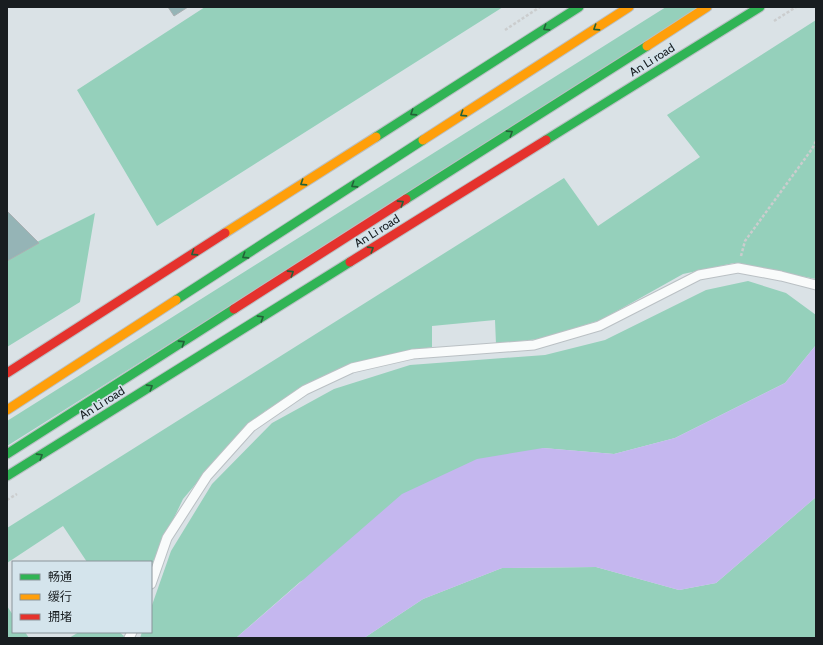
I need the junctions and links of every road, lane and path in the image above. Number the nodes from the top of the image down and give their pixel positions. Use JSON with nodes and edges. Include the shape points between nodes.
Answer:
{"nodes":[{"id":1,"x":579,"y":7,"type":"edge"},
{"id":2,"x":629,"y":7,"type":"edge"},
{"id":3,"x":707,"y":7,"type":"edge"},
{"id":4,"x":760,"y":7,"type":"edge"},
{"id":5,"x":816,"y":141,"type":"edge"},
{"id":6,"x":738,"y":268,"type":"junction"},
{"id":7,"x":816,"y":285,"type":"edge"},
{"id":8,"x":7,"y":373,"type":"edge"},
{"id":9,"x":7,"y":410,"type":"edge"},
{"id":10,"x":7,"y":454,"type":"edge"},
{"id":11,"x":7,"y":476,"type":"edge"},
{"id":12,"x":152,"y":581,"type":"edge"}],
"edges":[{"from":1,"to":8,"type":"main road","one_way":true},
{"from":2,"to":9,"type":"main road","one_way":true},
{"from":10,"to":3,"type":"main road","name":"An Li road","one_way":true},
{"from":11,"to":4,"type":"main road","name":"An Li road","one_way":true},
{"from":5,"to":6,"type":"path","via":[[745,241]]},
{"from":6,"to":7,"type":"lane"},
{"from":6,"to":12,"type":"lane","via":[[699,275],[599,326],[534,345],[413,354],[352,368],[305,390],[251,427],[207,476],[167,538]]}]}
